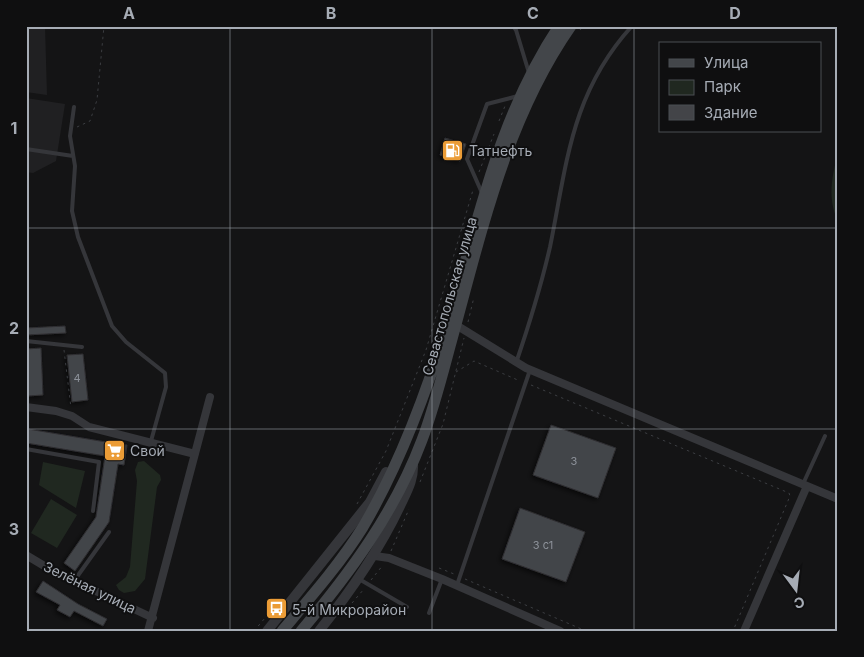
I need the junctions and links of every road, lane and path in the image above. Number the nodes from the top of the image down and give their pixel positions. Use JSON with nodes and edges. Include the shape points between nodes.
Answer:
{"nodes":[{"id":1,"x":104,"y":26,"type":"edge"},
{"id":2,"x":513,"y":26,"type":"edge"},
{"id":3,"x":559,"y":26,"type":"edge"},
{"id":4,"x":571,"y":26,"type":"edge"},
{"id":5,"x":632,"y":26,"type":"edge"},
{"id":6,"x":518,"y":28,"type":"edge"},
{"id":7,"x":530,"y":77,"type":"junction"},
{"id":8,"x":520,"y":95,"type":"junction"},
{"id":9,"x":508,"y":99,"type":"junction"},
{"id":10,"x":74,"y":107,"type":"dead end"},
{"id":11,"x":498,"y":123,"type":"dead end"},
{"id":12,"x":81,"y":126,"type":"dead end"},
{"id":13,"x":495,"y":132,"type":"dead end"},
{"id":14,"x":26,"y":149,"type":"edge"},
{"id":15,"x":73,"y":156,"type":"junction"},
{"id":16,"x":477,"y":178,"type":"junction"},
{"id":17,"x":483,"y":196,"type":"junction"},
{"id":18,"x":456,"y":325,"type":"junction"},
{"id":19,"x":26,"y":341,"type":"edge"},
{"id":20,"x":63,"y":345,"type":"junction"},
{"id":21,"x":82,"y":347,"type":"dead end"},
{"id":22,"x":516,"y":363,"type":"junction"},
{"id":23,"x":530,"y":370,"type":"junction"},
{"id":24,"x":455,"y":374,"type":"dead end"},
{"id":25,"x":525,"y":383,"type":"junction"},
{"id":26,"x":210,"y":397,"type":"dead end"},
{"id":27,"x":26,"y":408,"type":"edge"},
{"id":28,"x":72,"y":416,"type":"junction"},
{"id":29,"x":825,"y":436,"type":"dead end"},
{"id":30,"x":151,"y":441,"type":"junction"},
{"id":31,"x":26,"y":449,"type":"edge"},
{"id":32,"x":195,"y":454,"type":"junction"},
{"id":33,"x":400,"y":456,"type":"junction"},
{"id":34,"x":413,"y":461,"type":"junction"},
{"id":35,"x":804,"y":486,"type":"junction"},
{"id":36,"x":838,"y":499,"type":"edge"},
{"id":37,"x":354,"y":508,"type":"dead end"},
{"id":38,"x":93,"y":510,"type":"dead end"},
{"id":39,"x":109,"y":532,"type":"dead end"},
{"id":40,"x":26,"y":555,"type":"edge"},
{"id":41,"x":375,"y":556,"type":"junction"},
{"id":42,"x":439,"y":568,"type":"dead end"},
{"id":43,"x":460,"y":577,"type":"junction"},
{"id":44,"x":359,"y":579,"type":"junction"},
{"id":45,"x":442,"y":579,"type":"junction"},
{"id":46,"x":74,"y":581,"type":"junction"},
{"id":47,"x":457,"y":585,"type":"junction"},
{"id":48,"x":406,"y":607,"type":"dead end"},
{"id":49,"x":429,"y":613,"type":"dead end"},
{"id":50,"x":267,"y":616,"type":"dead end"},
{"id":51,"x":154,"y":618,"type":"junction"},
{"id":52,"x":148,"y":631,"type":"edge"},
{"id":53,"x":254,"y":631,"type":"edge"},
{"id":54,"x":267,"y":631,"type":"edge"},
{"id":55,"x":282,"y":631,"type":"edge"},
{"id":56,"x":301,"y":631,"type":"edge"},
{"id":57,"x":319,"y":631,"type":"edge"},
{"id":58,"x":560,"y":631,"type":"edge"},
{"id":59,"x":586,"y":631,"type":"edge"},
{"id":60,"x":733,"y":631,"type":"edge"},
{"id":61,"x":744,"y":631,"type":"edge"}],
"edges":[{"from":1,"to":12,"type":"path","via":[[96,100],[90,121]]},
{"from":2,"to":6,"type":"lane"},
{"from":3,"to":7,"type":"main road","name":"Севастопольская улица"},
{"from":4,"to":18,"type":"main road","name":"Севастопольская улица","via":[[546,65],[511,140]]},
{"from":5,"to":22,"type":"lane","via":[[595,75],[579,110],[536,304]]},
{"from":6,"to":7,"type":"lane"},
{"from":7,"to":8,"type":"main road","name":"Севастопольская улица"},
{"from":8,"to":9,"type":"lane"},
{"from":8,"to":17,"type":"main road","name":"Севастопольская улица","via":[[492,163]]},
{"from":9,"to":11,"type":"path"},
{"from":9,"to":16,"type":"lane","via":[[487,104],[467,159]]},
{"from":10,"to":15,"type":"lane","via":[[70,136]]},
{"from":13,"to":16,"type":"path"},
{"from":14,"to":15,"type":"lane"},
{"from":15,"to":30,"type":"lane","via":[[72,211],[78,237],[112,326],[126,342],[165,373],[166,387]]},
{"from":16,"to":17,"type":"lane"},
{"from":16,"to":37,"type":"path","via":[[426,350],[386,451]]},
{"from":17,"to":33,"type":"main road","name":"Севастопольская улица","via":[[448,323]]},
{"from":18,"to":22,"type":"street"},
{"from":18,"to":34,"type":"main road","name":"Севастопольская улица","via":[[433,407]]},
{"from":19,"to":20,"type":"lane"},
{"from":20,"to":21,"type":"lane"},
{"from":20,"to":28,"type":"path"},
{"from":22,"to":23,"type":"street"},
{"from":23,"to":25,"type":"lane"},
{"from":23,"to":35,"type":"street"},
{"from":24,"to":25,"type":"path","via":[[474,362]]},
{"from":25,"to":43,"type":"lane"},
{"from":25,"to":60,"type":"path","via":[[789,493]]},
{"from":26,"to":32,"type":"street"},
{"from":27,"to":28,"type":"street"},
{"from":28,"to":30,"type":"street","via":[[89,427]]},
{"from":29,"to":35,"type":"lane"},
{"from":30,"to":32,"type":"street"},
{"from":31,"to":38,"type":"lane","via":[[100,462]]},
{"from":32,"to":51,"type":"street"},
{"from":33,"to":54,"type":"street","via":[[388,468],[370,502]]},
{"from":33,"to":55,"type":"main road","name":"Севастопольская улица","via":[[362,528]]},
{"from":34,"to":41,"type":"street","via":[[411,482]]},
{"from":34,"to":56,"type":"main road","name":"Севастопольская улица","via":[[388,510],[349,571]]},
{"from":35,"to":36,"type":"street"},
{"from":35,"to":61,"type":"street"},
{"from":39,"to":46,"type":"lane"},
{"from":40,"to":46,"type":"street","name":"Зелёная улица"},
{"from":41,"to":44,"type":"street"},
{"from":41,"to":45,"type":"street"},
{"from":42,"to":43,"type":"path"},
{"from":43,"to":47,"type":"lane"},
{"from":43,"to":59,"type":"path"},
{"from":44,"to":48,"type":"lane"},
{"from":44,"to":57,"type":"street"},
{"from":45,"to":47,"type":"street"},
{"from":45,"to":49,"type":"lane"},
{"from":46,"to":51,"type":"street","name":"Зелёная улица"},
{"from":47,"to":58,"type":"street"},
{"from":50,"to":53,"type":"path"},
{"from":51,"to":52,"type":"street"}]}
